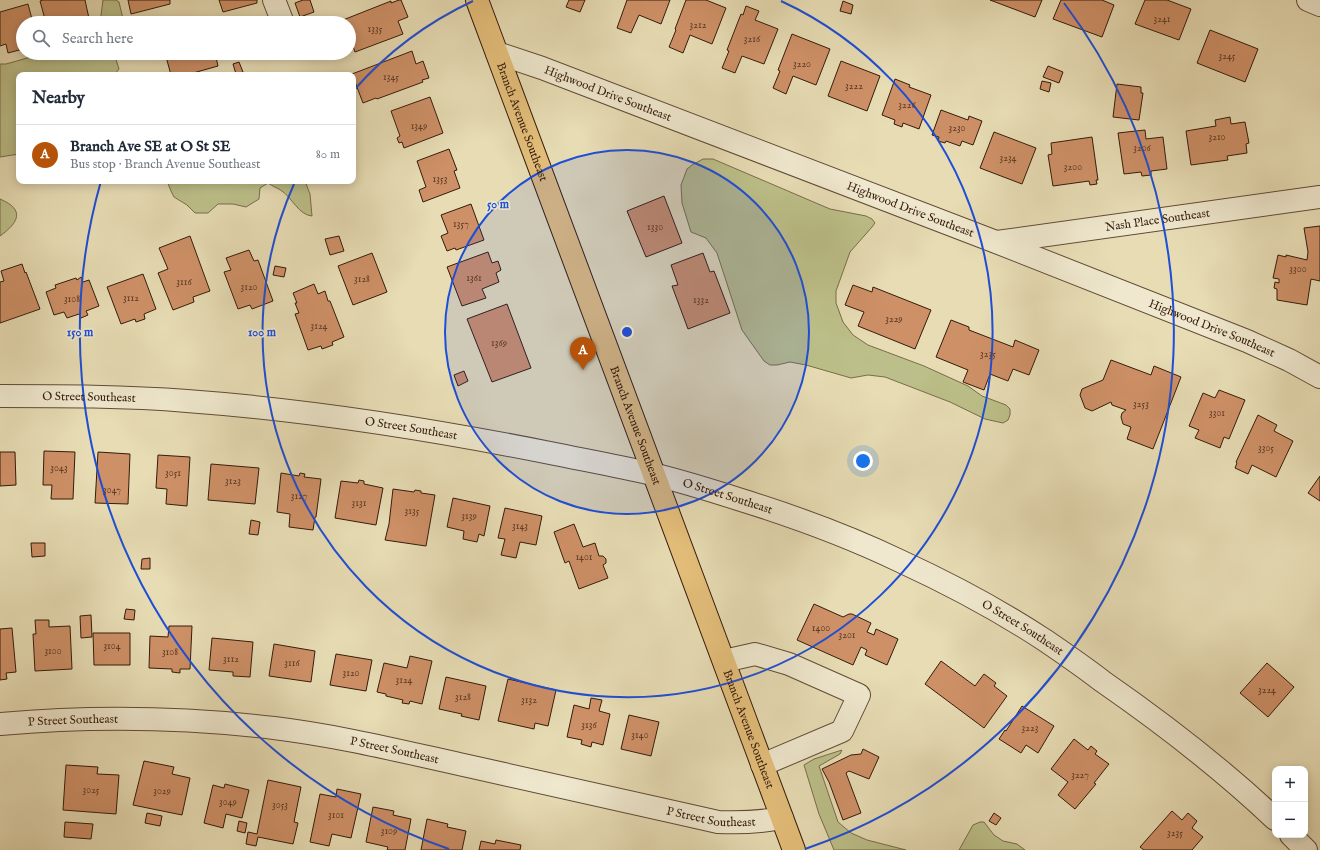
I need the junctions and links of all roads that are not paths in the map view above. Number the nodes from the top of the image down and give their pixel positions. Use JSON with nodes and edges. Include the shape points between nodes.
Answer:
{"nodes":[{"id":1,"x":274,"y":0,"type":"edge"},
{"id":2,"x":477,"y":0,"type":"edge"},
{"id":3,"x":1308,"y":0,"type":"edge"},
{"id":4,"x":1320,"y":5,"type":"edge"},
{"id":5,"x":280,"y":16,"type":"edge"},
{"id":6,"x":497,"y":53,"type":"junction"},
{"id":7,"x":1320,"y":197,"type":"edge"},
{"id":8,"x":996,"y":242,"type":"junction"},
{"id":9,"x":1320,"y":377,"type":"edge"},
{"id":10,"x":0,"y":396,"type":"edge"},
{"id":11,"x":654,"y":475,"type":"junction"},
{"id":12,"x":724,"y":661,"type":"junction"},
{"id":13,"x":0,"y":724,"type":"edge"},
{"id":14,"x":762,"y":765,"type":"junction"},
{"id":15,"x":1272,"y":816,"type":"edge"},
{"id":16,"x":782,"y":818,"type":"junction"},
{"id":17,"x":1294,"y":838,"type":"edge"},
{"id":18,"x":794,"y":850,"type":"edge"},
{"id":19,"x":1306,"y":850,"type":"edge"}],
"edges":[{"from":1,"to":5,"type":"street"},
{"from":2,"to":6,"type":"main road","name":"Branch Avenue Southeast"},
{"from":3,"to":4,"type":"street"},
{"from":6,"to":8,"type":"street","name":"Highwood Drive Southeast"},
{"from":6,"to":11,"type":"main road","name":"Branch Avenue Southeast"},
{"from":7,"to":8,"type":"street","name":"Nash Place Southeast"},
{"from":8,"to":9,"type":"street","name":"Highwood Drive Southeast","via":[[1247,341]]},
{"from":10,"to":11,"type":"street","name":"O Street Southeast","via":[[151,399],[283,410],[422,429]]},
{"from":11,"to":12,"type":"main road","name":"Branch Avenue Southeast"},
{"from":11,"to":15,"type":"street","name":"O Street Southeast","via":[[751,503],[829,531],[899,560],[985,604],[1046,641],[1159,721],[1207,758]]},
{"from":12,"to":14,"type":"main road","name":"Branch Avenue Southeast"},
{"from":12,"to":14,"type":"street","via":[[756,654],[789,664],[859,695],[842,731]]},
{"from":13,"to":16,"type":"street","name":"P Street Southeast","via":[[75,718],[117,718],[214,722],[275,728],[359,743],[718,822]]},
{"from":14,"to":16,"type":"main road","name":"Branch Avenue Southeast"},
{"from":16,"to":18,"type":"main road","name":"Branch Avenue Southeast"},
{"from":17,"to":19,"type":"street"}]}
